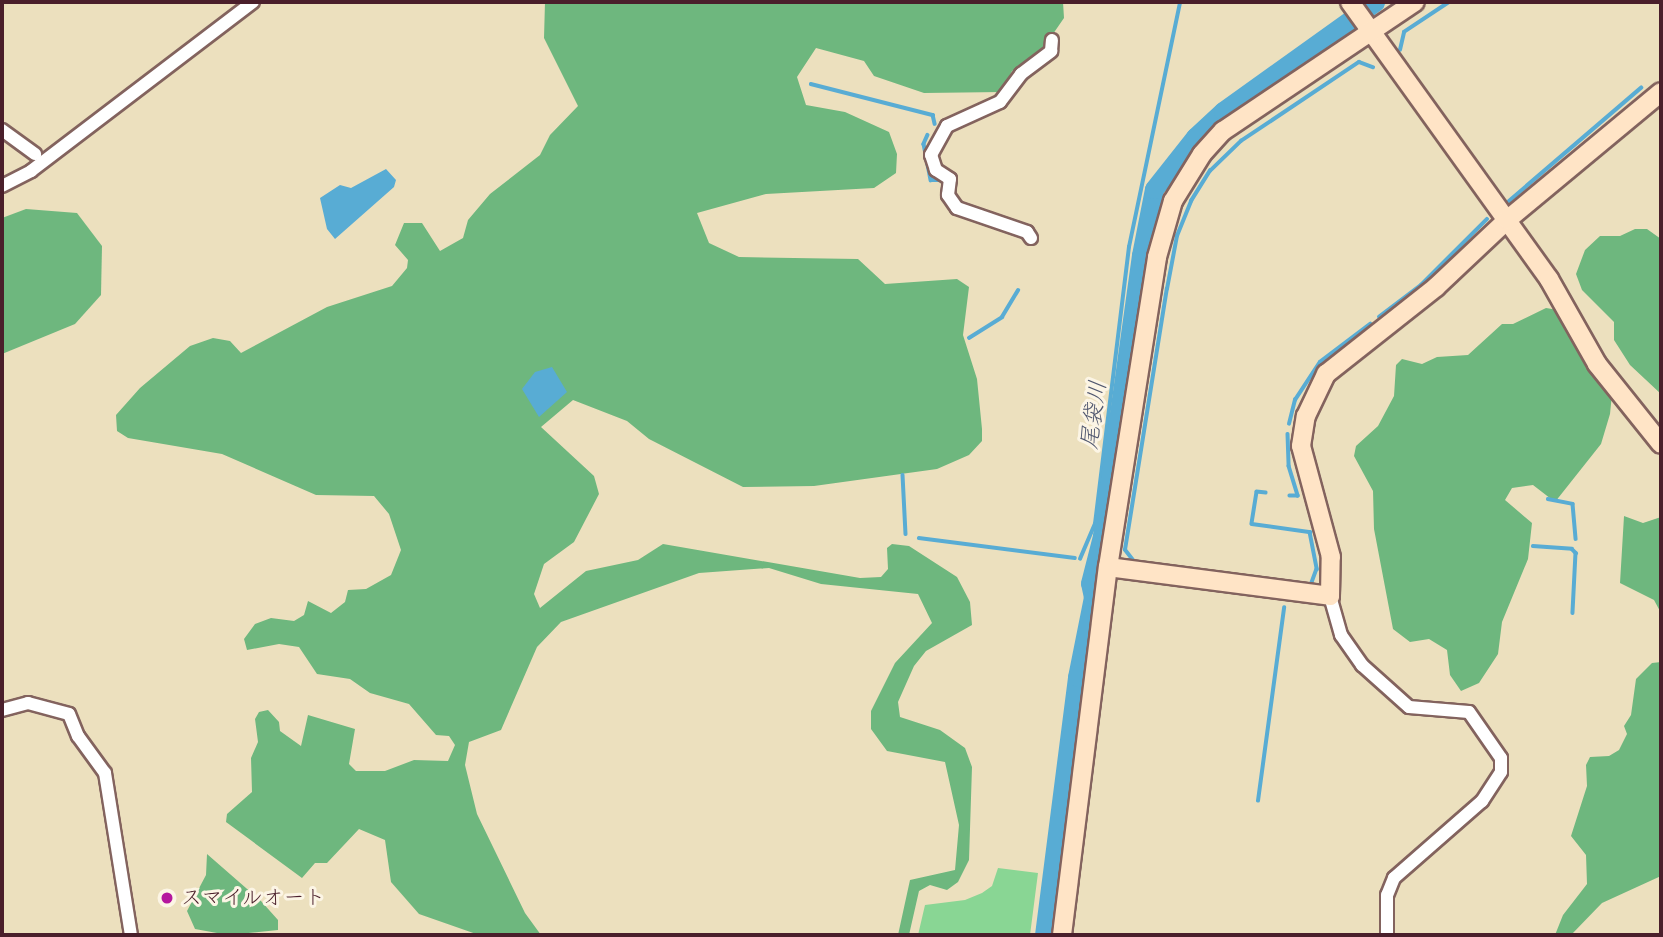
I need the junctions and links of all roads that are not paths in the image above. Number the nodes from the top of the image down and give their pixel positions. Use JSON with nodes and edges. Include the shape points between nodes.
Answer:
{"nodes":[{"id":1,"x":253,"y":2,"type":"edge"},
{"id":2,"x":1415,"y":2,"type":"edge"},
{"id":3,"x":1359,"y":16,"type":"edge"},
{"id":4,"x":1052,"y":40,"type":"dead end"},
{"id":5,"x":1661,"y":92,"type":"edge"},
{"id":6,"x":2,"y":130,"type":"edge"},
{"id":7,"x":35,"y":154,"type":"dead end"},
{"id":8,"x":2,"y":186,"type":"edge"},
{"id":9,"x":1507,"y":220,"type":"junction"},
{"id":10,"x":1031,"y":238,"type":"dead end"},
{"id":11,"x":1661,"y":444,"type":"edge"},
{"id":12,"x":1108,"y":567,"type":"junction"},
{"id":13,"x":1331,"y":596,"type":"junction"},
{"id":14,"x":2,"y":710,"type":"edge"},
{"id":15,"x":131,"y":935,"type":"edge"},
{"id":16,"x":1062,"y":935,"type":"edge"},
{"id":17,"x":1387,"y":935,"type":"edge"}],
"edges":[{"from":1,"to":8,"type":"street","via":[[32,171]]},
{"from":2,"to":3,"type":"street"},
{"from":3,"to":9,"type":"street"},
{"from":3,"to":12,"type":"street","via":[[1223,131],[1172,201],[1157,257]]},
{"from":4,"to":10,"type":"street","via":[[1051,51],[1027,69],[1000,102],[947,126],[931,155],[936,170],[950,180],[948,195],[957,208],[1027,232]]},
{"from":5,"to":9,"type":"street"},
{"from":6,"to":7,"type":"street"},
{"from":9,"to":11,"type":"street","via":[[1549,279],[1597,364]]},
{"from":9,"to":13,"type":"street","via":[[1436,287],[1340,361],[1317,389],[1302,428],[1301,446],[1331,557]]},
{"from":12,"to":13,"type":"street"},
{"from":12,"to":16,"type":"street"},
{"from":13,"to":17,"type":"street","via":[[1341,635],[1362,665],[1409,707],[1469,712],[1501,758],[1501,772],[1482,801],[1394,878],[1387,895]]},
{"from":14,"to":15,"type":"street","via":[[28,703],[69,714],[78,736],[105,773]]}]}
